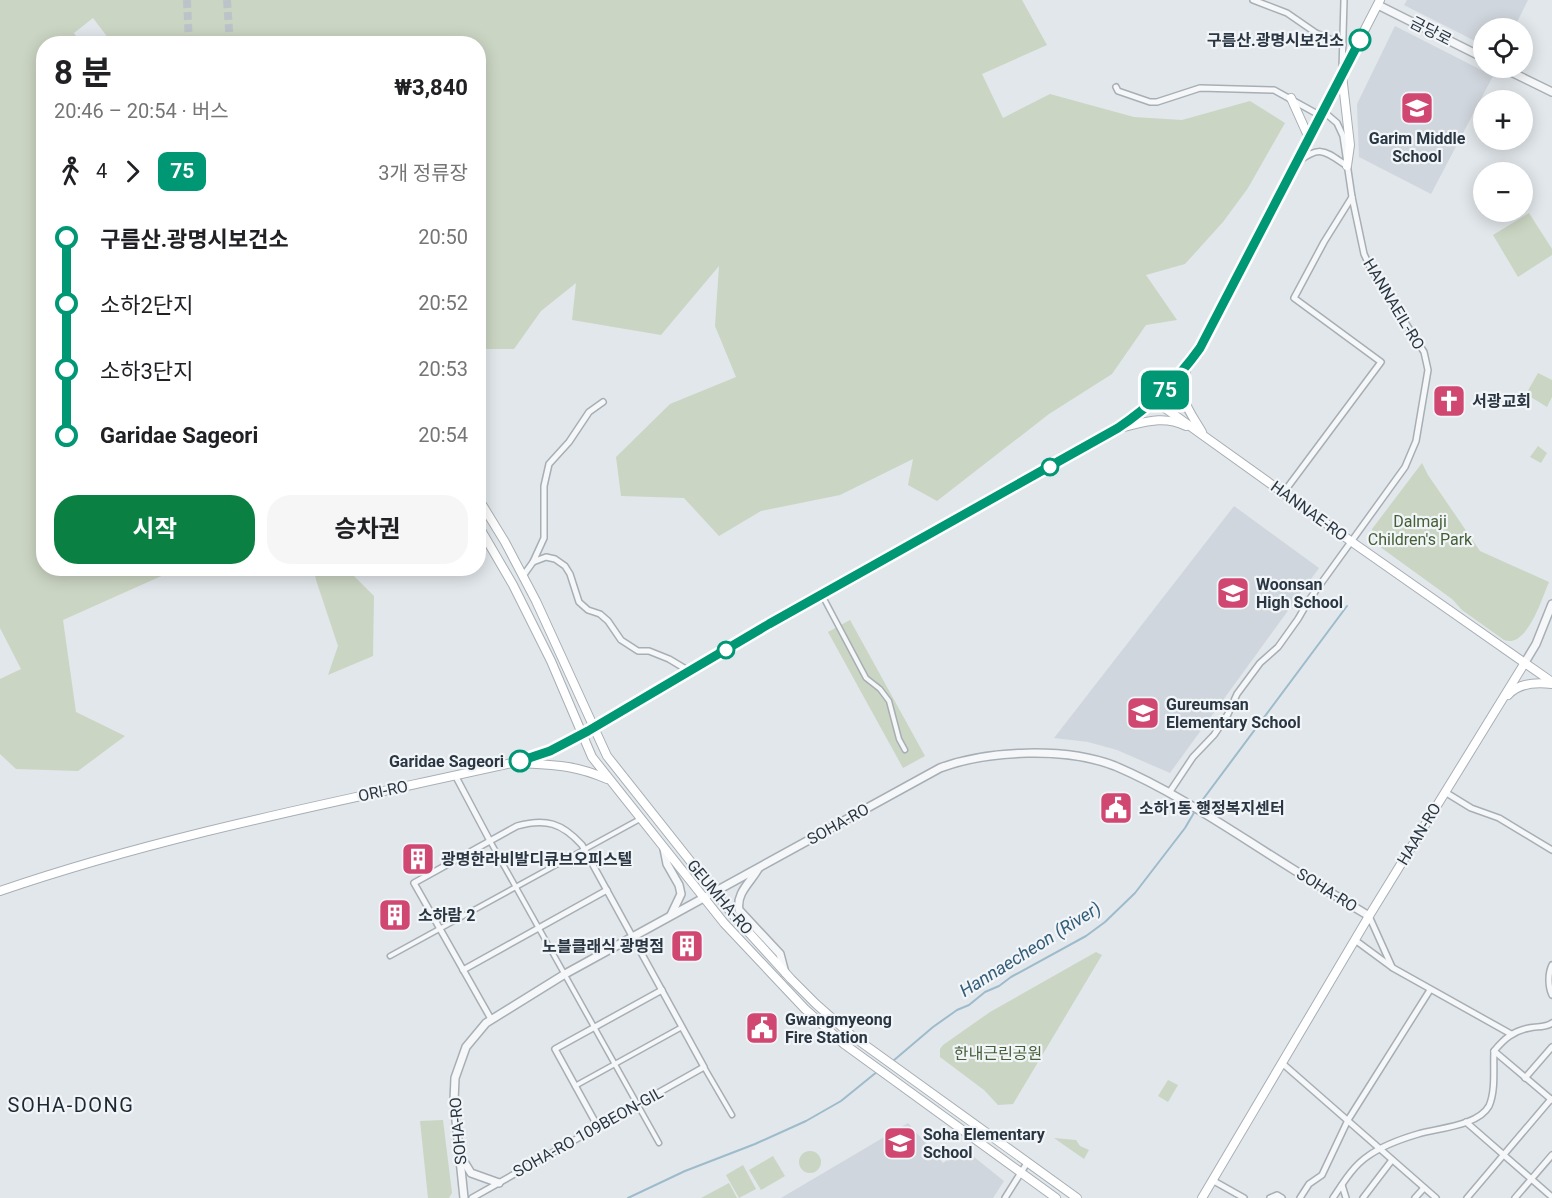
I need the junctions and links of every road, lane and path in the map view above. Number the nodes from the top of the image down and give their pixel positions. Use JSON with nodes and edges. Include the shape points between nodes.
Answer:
{"nodes":[{"id":1,"x":1253,"y":0,"type":"edge"},
{"id":2,"x":1344,"y":0,"type":"edge"},
{"id":3,"x":1379,"y":2,"type":"edge"},
{"id":4,"x":1343,"y":45,"type":"junction"},
{"id":5,"x":1473,"y":52,"type":"edge"},
{"id":6,"x":1342,"y":74,"type":"junction"},
{"id":7,"x":1523,"y":78,"type":"edge"},
{"id":8,"x":1116,"y":87,"type":"dead end"},
{"id":9,"x":1552,"y":92,"type":"edge"},
{"id":10,"x":1291,"y":98,"type":"junction"},
{"id":11,"x":1322,"y":114,"type":"junction"},
{"id":12,"x":1310,"y":138,"type":"junction"},
{"id":13,"x":1296,"y":163,"type":"junction"},
{"id":14,"x":1347,"y":166,"type":"junction"},
{"id":15,"x":1352,"y":197,"type":"junction"},
{"id":16,"x":1186,"y":368,"type":"junction"},
{"id":17,"x":1155,"y":400,"type":"junction"},
{"id":18,"x":603,"y":402,"type":"dead end"},
{"id":19,"x":1118,"y":428,"type":"junction"},
{"id":20,"x":1205,"y":436,"type":"junction"},
{"id":21,"x":1284,"y":492,"type":"junction"},
{"id":22,"x":486,"y":511,"type":"edge"},
{"id":23,"x":486,"y":539,"type":"edge"},
{"id":24,"x":1352,"y":542,"type":"junction"},
{"id":25,"x":533,"y":562,"type":"junction"},
{"id":26,"x":523,"y":576,"type":"junction"},
{"id":27,"x":821,"y":595,"type":"junction"},
{"id":28,"x":1552,"y":604,"type":"edge"},
{"id":29,"x":1524,"y":664,"type":"junction"},
{"id":30,"x":689,"y":671,"type":"junction"},
{"id":31,"x":1552,"y":683,"type":"edge"},
{"id":32,"x":1501,"y":702,"type":"junction"},
{"id":33,"x":594,"y":728,"type":"junction"},
{"id":34,"x":582,"y":734,"type":"junction"},
{"id":35,"x":905,"y":750,"type":"dead end"},
{"id":36,"x":513,"y":763,"type":"junction"},
{"id":37,"x":455,"y":776,"type":"junction"},
{"id":38,"x":611,"y":780,"type":"junction"},
{"id":39,"x":1445,"y":792,"type":"junction"},
{"id":40,"x":1169,"y":794,"type":"junction"},
{"id":41,"x":641,"y":819,"type":"junction"},
{"id":42,"x":490,"y":841,"type":"junction"},
{"id":43,"x":585,"y":849,"type":"junction"},
{"id":44,"x":664,"y":849,"type":"junction"},
{"id":45,"x":1552,"y":850,"type":"edge"},
{"id":46,"x":758,"y":868,"type":"junction"},
{"id":47,"x":516,"y":887,"type":"junction"},
{"id":48,"x":607,"y":890,"type":"junction"},
{"id":49,"x":0,"y":891,"type":"edge"},
{"id":50,"x":714,"y":892,"type":"junction"},
{"id":51,"x":704,"y":898,"type":"junction"},
{"id":52,"x":671,"y":915,"type":"junction"},
{"id":53,"x":1369,"y":916,"type":"junction"},
{"id":54,"x":440,"y":928,"type":"junction"},
{"id":55,"x":539,"y":928,"type":"junction"},
{"id":56,"x":633,"y":936,"type":"junction"},
{"id":57,"x":1356,"y":940,"type":"junction"},
{"id":58,"x":390,"y":956,"type":"dead end"},
{"id":59,"x":1552,"y":965,"type":"edge"},
{"id":60,"x":1392,"y":968,"type":"junction"},
{"id":61,"x":463,"y":970,"type":"junction"},
{"id":62,"x":785,"y":973,"type":"junction"},
{"id":63,"x":565,"y":974,"type":"junction"},
{"id":64,"x":662,"y":990,"type":"junction"},
{"id":65,"x":1430,"y":990,"type":"junction"},
{"id":66,"x":1552,"y":995,"type":"edge"},
{"id":67,"x":491,"y":1019,"type":"junction"},
{"id":68,"x":1552,"y":1023,"type":"edge"},
{"id":69,"x":595,"y":1027,"type":"junction"},
{"id":70,"x":682,"y":1027,"type":"junction"},
{"id":71,"x":1511,"y":1034,"type":"junction"},
{"id":72,"x":1552,"y":1047,"type":"edge"},
{"id":73,"x":1494,"y":1052,"type":"junction"},
{"id":74,"x":1282,"y":1063,"type":"junction"},
{"id":75,"x":615,"y":1064,"type":"junction"},
{"id":76,"x":704,"y":1067,"type":"junction"},
{"id":77,"x":1526,"y":1078,"type":"junction"},
{"id":78,"x":575,"y":1086,"type":"junction"},
{"id":79,"x":1552,"y":1100,"type":"edge"},
{"id":80,"x":638,"y":1104,"type":"junction"},
{"id":81,"x":732,"y":1115,"type":"dead end"},
{"id":82,"x":1347,"y":1120,"type":"junction"},
{"id":83,"x":1466,"y":1122,"type":"junction"},
{"id":84,"x":598,"y":1127,"type":"junction"},
{"id":85,"x":659,"y":1143,"type":"dead end"},
{"id":86,"x":1380,"y":1149,"type":"junction"},
{"id":87,"x":460,"y":1155,"type":"junction"},
{"id":88,"x":1504,"y":1155,"type":"junction"},
{"id":89,"x":1552,"y":1155,"type":"edge"},
{"id":90,"x":1392,"y":1160,"type":"junction"},
{"id":91,"x":1027,"y":1163,"type":"junction"},
{"id":92,"x":1021,"y":1173,"type":"junction"},
{"id":93,"x":1532,"y":1179,"type":"junction"},
{"id":94,"x":1212,"y":1180,"type":"junction"},
{"id":95,"x":499,"y":1183,"type":"junction"},
{"id":96,"x":1342,"y":1185,"type":"junction"},
{"id":97,"x":1424,"y":1188,"type":"junction"},
{"id":98,"x":1552,"y":1197,"type":"edge"},
{"id":99,"x":464,"y":1198,"type":"edge"},
{"id":100,"x":472,"y":1198,"type":"edge"},
{"id":101,"x":1005,"y":1198,"type":"edge"},
{"id":102,"x":1056,"y":1198,"type":"edge"},
{"id":103,"x":1077,"y":1198,"type":"edge"},
{"id":104,"x":1202,"y":1198,"type":"edge"},
{"id":105,"x":1244,"y":1198,"type":"edge"},
{"id":106,"x":1270,"y":1198,"type":"edge"},
{"id":107,"x":1282,"y":1198,"type":"edge"},
{"id":108,"x":1300,"y":1198,"type":"edge"},
{"id":109,"x":1333,"y":1198,"type":"edge"},
{"id":110,"x":1346,"y":1198,"type":"edge"},
{"id":111,"x":1363,"y":1198,"type":"edge"},
{"id":112,"x":1415,"y":1198,"type":"edge"},
{"id":113,"x":1436,"y":1198,"type":"edge"},
{"id":114,"x":1467,"y":1198,"type":"edge"},
{"id":115,"x":1515,"y":1198,"type":"edge"}],
"edges":[{"from":1,"to":4,"type":"street","via":[[1287,13]]},
{"from":2,"to":4,"type":"street"},
{"from":3,"to":5,"type":"street","name":"금당로"},
{"from":3,"to":6,"type":"main road","name":"ORI-RO"},
{"from":4,"to":6,"type":"street"},
{"from":6,"to":11,"type":"main road","name":"ORI-RO"},
{"from":6,"to":14,"type":"main road","via":[[1350,145]]},
{"from":7,"to":9,"type":"street"},
{"from":8,"to":10,"type":"street","name":"HANNAEIL-RO","via":[[1154,102],[1200,88],[1274,90]]},
{"from":10,"to":11,"type":"street","name":"HANNAEIL-RO"},
{"from":10,"to":12,"type":"main road"},
{"from":11,"to":12,"type":"main road","name":"ORI-RO"},
{"from":11,"to":14,"type":"street","name":"HANNAEIL-RO","via":[[1336,123],[1343,136]]},
{"from":12,"to":13,"type":"main road","name":"ORI-RO"},
{"from":13,"to":14,"type":"street","via":[[1312,153],[1325,152]]},
{"from":13,"to":16,"type":"main road","name":"ORI-RO"},
{"from":14,"to":15,"type":"street","name":"HANNAEIL-RO"},
{"from":15,"to":21,"type":"street","via":[[1294,298],[1381,362]]},
{"from":15,"to":24,"type":"street","name":"HANNAEIL-RO","via":[[1371,269],[1424,352],[1428,370],[1412,454]]},
{"from":16,"to":17,"type":"main road","name":"ORI-RO"},
{"from":16,"to":20,"type":"main road","via":[[1183,398]]},
{"from":17,"to":19,"type":"main road","name":"ORI-RO"},
{"from":17,"to":20,"type":"main road","name":"HANNAE-RO"},
{"from":18,"to":25,"type":"street","via":[[589,412],[549,464],[544,486],[544,538]]},
{"from":19,"to":20,"type":"main road","via":[[1163,419]]},
{"from":19,"to":27,"type":"main road","name":"ORI-RO"},
{"from":20,"to":21,"type":"main road","name":"HANNAE-RO"},
{"from":21,"to":24,"type":"main road","name":"HANNAE-RO"},
{"from":22,"to":26,"type":"main road","name":"GEUMHA-RO"},
{"from":23,"to":34,"type":"main road","name":"GEUMHA-RO","via":[[513,585]]},
{"from":24,"to":29,"type":"main road","name":"HANNAE-RO"},
{"from":24,"to":40,"type":"street","name":"HANNAEIL-RO","via":[[1278,647],[1236,694],[1214,735]]},
{"from":25,"to":26,"type":"street"},
{"from":25,"to":30,"type":"street","via":[[546,557],[555,559],[570,574],[579,602],[600,614],[621,640]]},
{"from":26,"to":33,"type":"main road","name":"GEUMHA-RO"},
{"from":27,"to":30,"type":"main road","name":"ORI-RO"},
{"from":27,"to":35,"type":"street","via":[[866,678],[889,701]]},
{"from":28,"to":29,"type":"street","name":"HAAN-RO"},
{"from":29,"to":31,"type":"main road","name":"HANNAE-RO"},
{"from":29,"to":32,"type":"main road","name":"HAAN-RO"},
{"from":30,"to":33,"type":"main road","name":"ORI-RO"},
{"from":31,"to":32,"type":"main road","via":[[1513,689]]},
{"from":32,"to":39,"type":"main road","name":"HAAN-RO"},
{"from":33,"to":34,"type":"main road","name":"ORI-RO"},
{"from":33,"to":50,"type":"main road","name":"GEUMHA-RO","via":[[607,756]]},
{"from":34,"to":36,"type":"main road","name":"ORI-RO","via":[[550,751]]},
{"from":34,"to":38,"type":"main road","name":"GEUMHA-RO","via":[[592,757]]},
{"from":36,"to":37,"type":"main road","name":"ORI-RO"},
{"from":36,"to":38,"type":"main road","via":[[567,765]]},
{"from":37,"to":42,"type":"street"},
{"from":37,"to":49,"type":"main road","name":"ORI-RO","via":[[189,837]]},
{"from":38,"to":41,"type":"main road","name":"GEUMHA-RO"},
{"from":39,"to":45,"type":"street"},
{"from":39,"to":53,"type":"main road","name":"HAAN-RO"},
{"from":40,"to":46,"type":"street","name":"SOHA-RO","via":[[1113,766],[1081,758],[1047,754],[975,758],[940,768]]},
{"from":40,"to":53,"type":"street","name":"SOHA-RO"},
{"from":41,"to":43,"type":"street"},
{"from":41,"to":44,"type":"main road","name":"GEUMHA-RO"},
{"from":42,"to":43,"type":"street","via":[[518,826],[546,822],[572,834]]},
{"from":42,"to":47,"type":"street"},
{"from":42,"to":54,"type":"street","via":[[414,883]]},
{"from":43,"to":47,"type":"street"},
{"from":43,"to":48,"type":"street"},
{"from":44,"to":51,"type":"main road","name":"GEUMHA-RO"},
{"from":44,"to":52,"type":"street","via":[[666,864],[681,894]]},
{"from":46,"to":50,"type":"street","name":"SOHA-RO"},
{"from":46,"to":62,"type":"street","via":[[740,893],[740,910],[780,954]]},
{"from":47,"to":54,"type":"street"},
{"from":47,"to":55,"type":"street"},
{"from":48,"to":55,"type":"street"},
{"from":48,"to":56,"type":"street"},
{"from":50,"to":51,"type":"street","name":"SOHA-RO"},
{"from":50,"to":62,"type":"main road","name":"GEUMHA-RO"},
{"from":51,"to":52,"type":"street","name":"SOHA-RO"},
{"from":51,"to":92,"type":"main road","name":"GEUMHA-RO","via":[[805,1009],[866,1061]]},
{"from":52,"to":56,"type":"street","name":"SOHA-RO"},
{"from":53,"to":57,"type":"main road","name":"HAAN-RO"},
{"from":53,"to":60,"type":"street"},
{"from":54,"to":58,"type":"street"},
{"from":54,"to":61,"type":"street"},
{"from":55,"to":61,"type":"street"},
{"from":55,"to":63,"type":"street"},
{"from":56,"to":63,"type":"street","name":"SOHA-RO"},
{"from":56,"to":64,"type":"street"},
{"from":57,"to":60,"type":"street"},
{"from":57,"to":74,"type":"main road","name":"HAAN-RO"},
{"from":59,"to":66,"type":"street"},
{"from":60,"to":65,"type":"street"},
{"from":61,"to":67,"type":"street"},
{"from":62,"to":91,"type":"main road","name":"GEUMHA-RO","via":[[876,1054]]},
{"from":63,"to":67,"type":"street","name":"SOHA-RO"},
{"from":63,"to":69,"type":"street"},
{"from":64,"to":69,"type":"street"},
{"from":64,"to":70,"type":"street"},
{"from":65,"to":71,"type":"street"},
{"from":65,"to":82,"type":"street"},
{"from":67,"to":87,"type":"street","name":"SOHA-RO","via":[[472,1038],[457,1069],[454,1101]]},
{"from":68,"to":71,"type":"street"},
{"from":69,"to":75,"type":"street"},
{"from":69,"to":78,"type":"street","via":[[555,1049]]},
{"from":70,"to":75,"type":"street"},
{"from":70,"to":76,"type":"street"},
{"from":71,"to":73,"type":"street"},
{"from":72,"to":77,"type":"street"},
{"from":73,"to":77,"type":"street"},
{"from":73,"to":83,"type":"street","via":[[1493,1092],[1488,1107]]},
{"from":74,"to":82,"type":"street"},
{"from":74,"to":94,"type":"main road","name":"HAAN-RO"},
{"from":75,"to":78,"type":"street"},
{"from":75,"to":80,"type":"street"},
{"from":76,"to":80,"type":"street","name":"SOHA-RO 109BEON-GIL"},
{"from":76,"to":81,"type":"street"},
{"from":77,"to":79,"type":"street"},
{"from":78,"to":84,"type":"street"},
{"from":79,"to":88,"type":"street"},
{"from":80,"to":84,"type":"street","name":"SOHA-RO 109BEON-GIL"},
{"from":80,"to":85,"type":"street"},
{"from":82,"to":86,"type":"street"},
{"from":82,"to":108,"type":"street","via":[[1322,1175],[1309,1184]]},
{"from":83,"to":86,"type":"street","via":[[1417,1134]]},
{"from":83,"to":88,"type":"street"},
{"from":84,"to":95,"type":"street","name":"SOHA-RO 109BEON-GIL"},
{"from":86,"to":90,"type":"street"},
{"from":86,"to":96,"type":"street","via":[[1366,1156]]},
{"from":87,"to":95,"type":"street","via":[[471,1173]]},
{"from":87,"to":99,"type":"street","name":"SOHA-RO"},
{"from":88,"to":93,"type":"street"},
{"from":88,"to":114,"type":"street"},
{"from":89,"to":93,"type":"street"},
{"from":90,"to":97,"type":"street"},
{"from":90,"to":111,"type":"street"},
{"from":91,"to":92,"type":"street"},
{"from":91,"to":103,"type":"main road","name":"GEUMHA-RO"},
{"from":92,"to":101,"type":"street"},
{"from":92,"to":102,"type":"main road","name":"GEUMHA-RO"},
{"from":93,"to":98,"type":"street"},
{"from":93,"to":115,"type":"street"},
{"from":94,"to":104,"type":"main road","name":"HAAN-RO"},
{"from":94,"to":105,"type":"street"},
{"from":95,"to":100,"type":"street","name":"SOHA-RO 109BEON-GIL"},
{"from":96,"to":109,"type":"street"},
{"from":96,"to":110,"type":"street"},
{"from":97,"to":112,"type":"street"},
{"from":97,"to":113,"type":"street"},
{"from":106,"to":107,"type":"street"}]}
